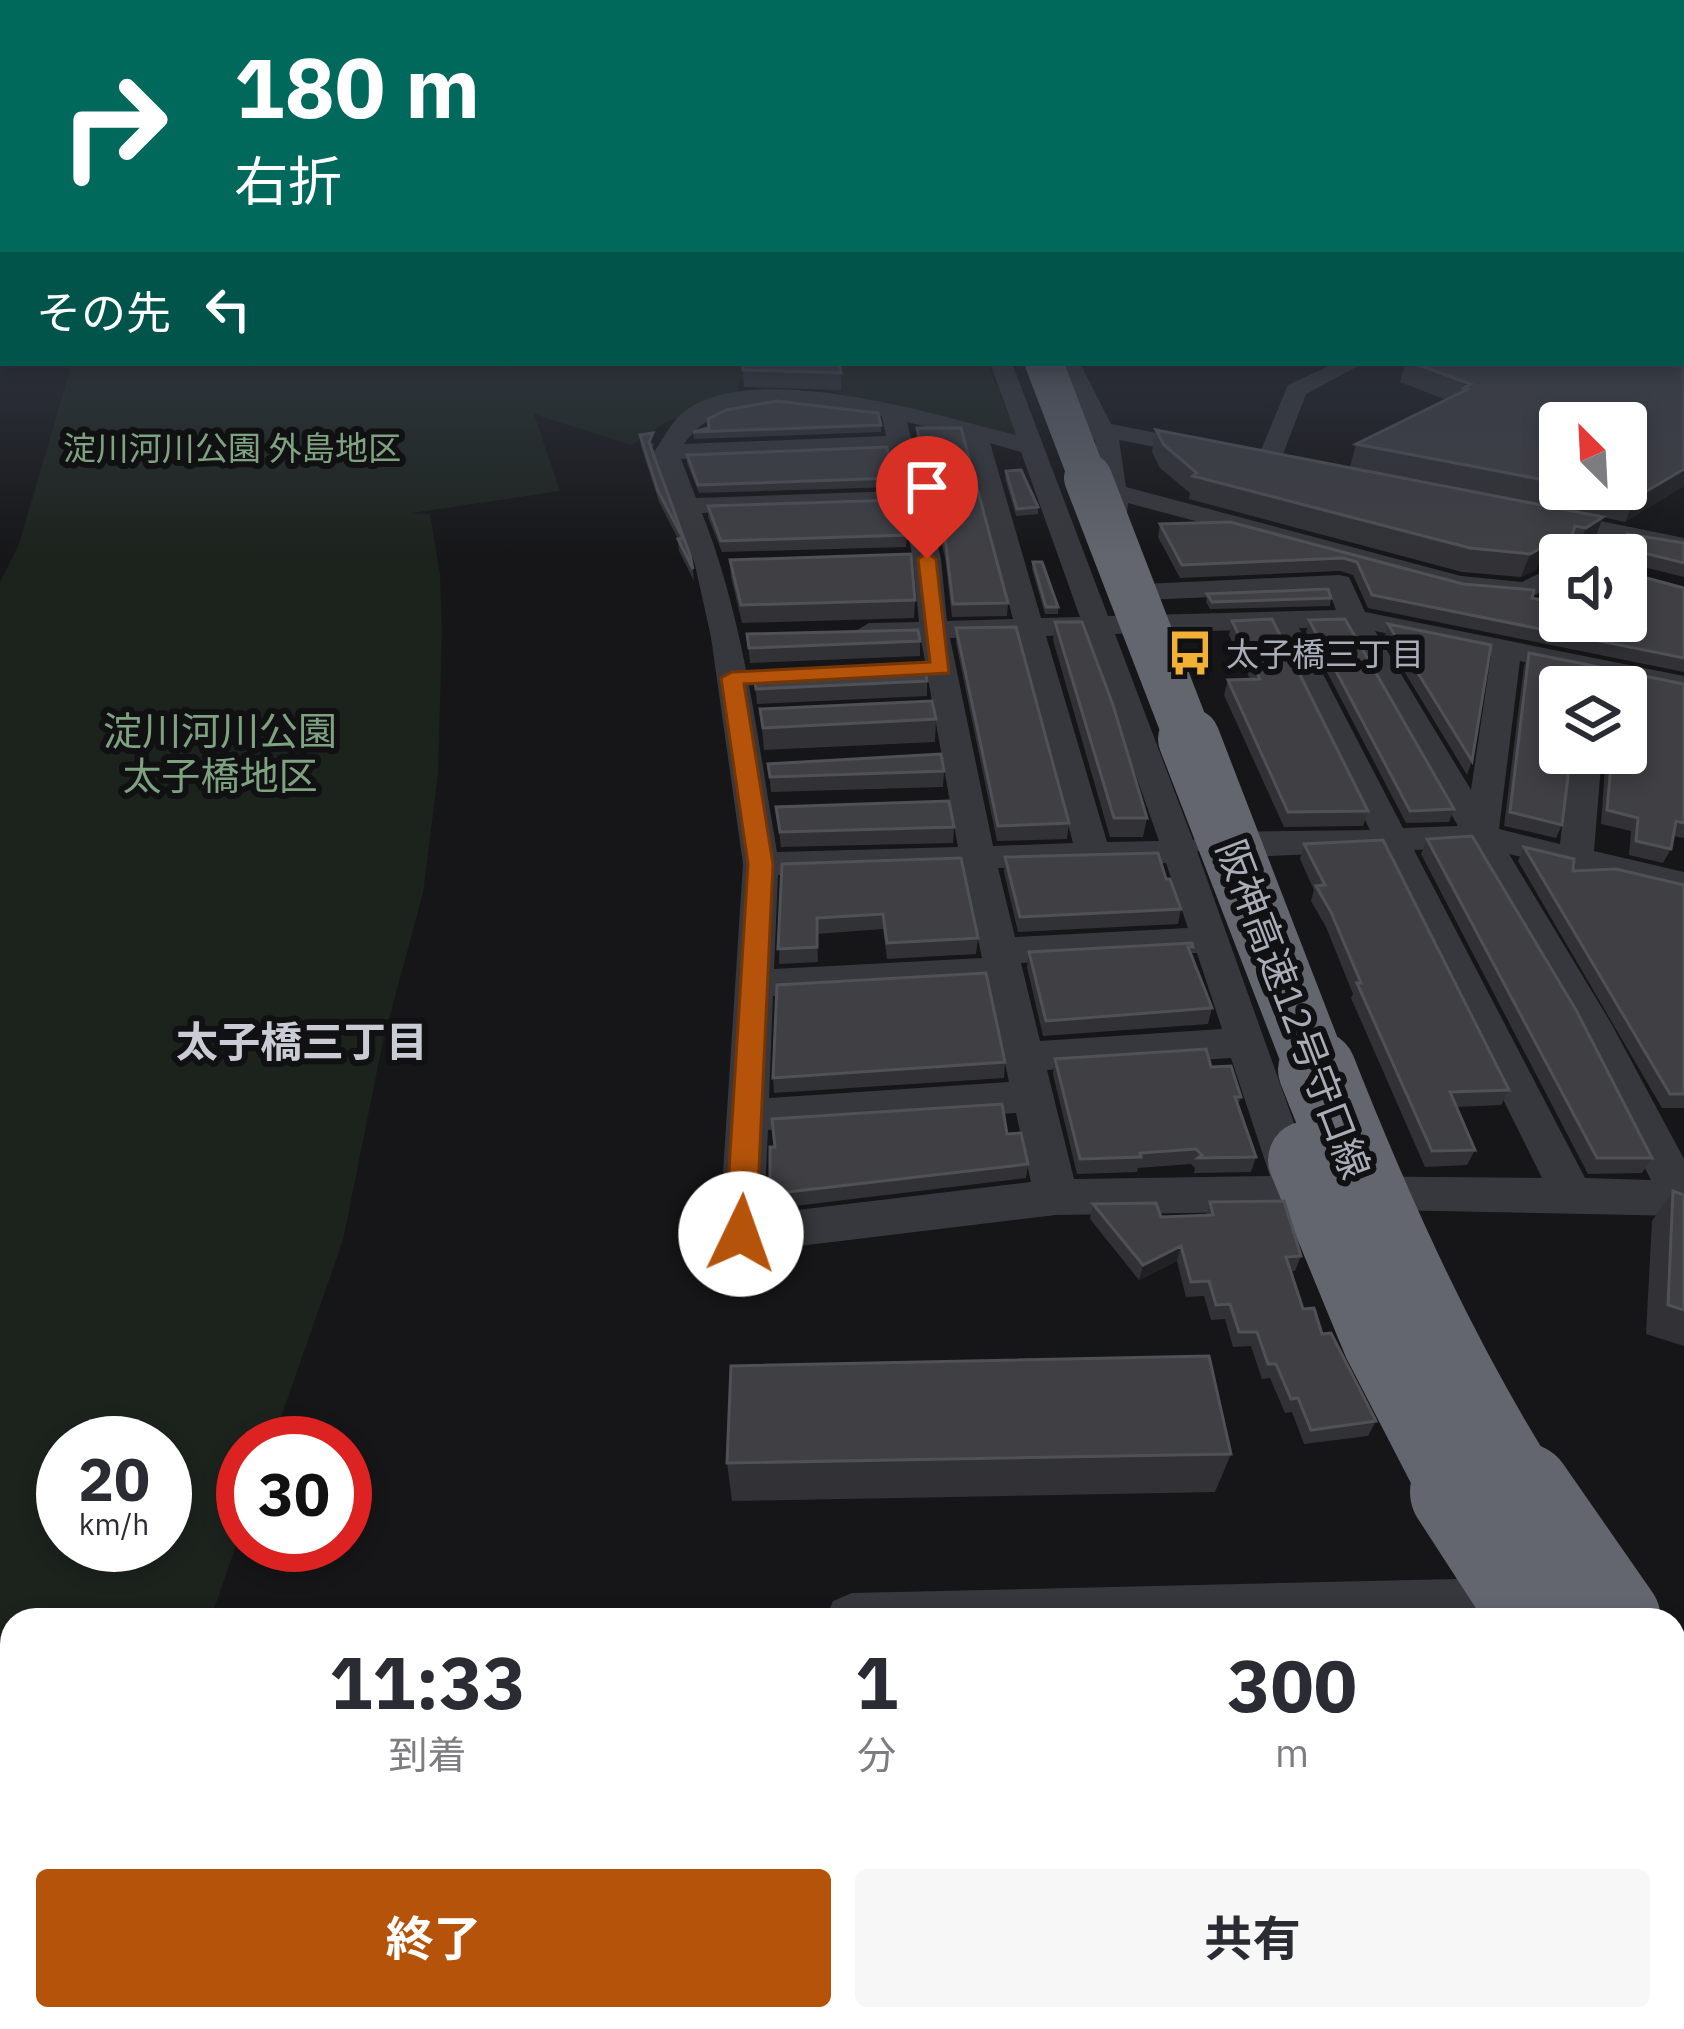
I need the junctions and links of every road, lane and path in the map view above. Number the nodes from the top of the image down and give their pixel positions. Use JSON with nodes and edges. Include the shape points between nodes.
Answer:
{"nodes":[{"id":1,"x":1072,"y":369,"type":"edge"},
{"id":2,"x":1341,"y":369,"type":"edge"},
{"id":3,"x":1028,"y":380,"type":"edge"},
{"id":4,"x":893,"y":413,"type":"junction"},
{"id":5,"x":1100,"y":430,"type":"junction"},
{"id":6,"x":975,"y":433,"type":"junction"},
{"id":7,"x":900,"y":442,"type":"junction"},
{"id":8,"x":1028,"y":446,"type":"junction"},
{"id":9,"x":666,"y":452,"type":"junction"},
{"id":10,"x":1111,"y":491,"type":"junction"},
{"id":11,"x":913,"y":497,"type":"junction"},
{"id":12,"x":688,"y":506,"type":"junction"},
{"id":13,"x":1515,"y":512,"type":"edge"},
{"id":14,"x":1684,"y":545,"type":"edge"},
{"id":15,"x":1539,"y":584,"type":"edge"},
{"id":16,"x":1144,"y":592,"type":"junction"},
{"id":17,"x":1353,"y":618,"type":"junction"},
{"id":18,"x":1281,"y":621,"type":"junction"},
{"id":19,"x":1097,"y":625,"type":"junction"},
{"id":20,"x":1159,"y":625,"type":"junction"},
{"id":21,"x":1030,"y":627,"type":"junction"},
{"id":22,"x":934,"y":630,"type":"junction"},
{"id":23,"x":842,"y":633,"type":"edge"},
{"id":24,"x":1507,"y":650,"type":"junction"},
{"id":25,"x":1558,"y":666,"type":"edge"},
{"id":26,"x":1647,"y":682,"type":"edge"},
{"id":27,"x":1684,"y":686,"type":"edge"},
{"id":28,"x":1584,"y":774,"type":"edge"},
{"id":29,"x":1481,"y":836,"type":"junction"},
{"id":30,"x":1393,"y":838,"type":"junction"},
{"id":31,"x":1178,"y":846,"type":"junction"},
{"id":32,"x":1250,"y":846,"type":"junction"},
{"id":33,"x":1093,"y":853,"type":"junction"},
{"id":34,"x":977,"y":854,"type":"junction"},
{"id":35,"x":1576,"y":858,"type":"junction"},
{"id":36,"x":760,"y":864,"type":"junction"},
{"id":37,"x":1684,"y":884,"type":"edge"},
{"id":38,"x":1211,"y":940,"type":"junction"},
{"id":39,"x":1002,"y":960,"type":"junction"},
{"id":40,"x":754,"y":984,"type":"junction"},
{"id":41,"x":1246,"y":1042,"type":"junction"},
{"id":42,"x":1028,"y":1077,"type":"junction"},
{"id":43,"x":747,"y":1115,"type":"junction"},
{"id":44,"x":1683,"y":1188,"type":"edge"},
{"id":45,"x":1386,"y":1192,"type":"junction"},
{"id":46,"x":1298,"y":1193,"type":"junction"},
{"id":47,"x":1570,"y":1193,"type":"junction"},
{"id":48,"x":1056,"y":1197,"type":"junction"},
{"id":49,"x":1492,"y":1608,"type":"edge"},
{"id":50,"x":1493,"y":1608,"type":"edge"},
{"id":51,"x":1604,"y":1608,"type":"edge"},
{"id":52,"x":1639,"y":1608,"type":"edge"}],
"edges":[{"from":1,"to":5,"type":"street"},
{"from":2,"to":5,"type":"street","via":[[1296,390],[1257,460]]},
{"from":3,"to":5,"type":"street"},
{"from":3,"to":8,"type":"street"},
{"from":3,"to":50,"type":"highway","name":"阪神高速12号守口線","bridge":true,"via":[[1349,1274],[1455,1488]]},
{"from":3,"to":51,"type":"highway","name":"阪神高速12号守口線","bridge":true,"via":[[1396,1264],[1511,1476]]},
{"from":4,"to":6,"type":"street"},
{"from":4,"to":7,"type":"street"},
{"from":4,"to":9,"type":"street","via":[[836,398],[723,400],[684,423]]},
{"from":5,"to":10,"type":"street"},
{"from":6,"to":8,"type":"street"},
{"from":6,"to":21,"type":"street"},
{"from":7,"to":9,"type":"street"},
{"from":7,"to":11,"type":"street"},
{"from":8,"to":19,"type":"street"},
{"from":9,"to":12,"type":"street"},
{"from":10,"to":15,"type":"street","via":[[1460,584],[1527,591]]},
{"from":10,"to":16,"type":"street"},
{"from":11,"to":12,"type":"street"},
{"from":11,"to":22,"type":"street","via":[[916,559]]},
{"from":12,"to":36,"type":"street","via":[[720,564],[737,637],[764,808]]},
{"from":13,"to":14,"type":"street"},
{"from":16,"to":17,"type":"street","via":[[1340,583]]},
{"from":16,"to":20,"type":"street"},
{"from":17,"to":18,"type":"street"},
{"from":17,"to":24,"type":"street"},
{"from":17,"to":29,"type":"street"},
{"from":18,"to":20,"type":"street"},
{"from":18,"to":30,"type":"street"},
{"from":19,"to":20,"type":"street"},
{"from":19,"to":21,"type":"street"},
{"from":19,"to":31,"type":"street"},
{"from":20,"to":32,"type":"street"},
{"from":21,"to":22,"type":"street"},
{"from":21,"to":33,"type":"street"},
{"from":22,"to":23,"type":"street"},
{"from":22,"to":34,"type":"street","via":[[930,669],[946,756]]},
{"from":24,"to":25,"type":"street"},
{"from":24,"to":29,"type":"street"},
{"from":26,"to":27,"type":"street"},
{"from":28,"to":35,"type":"street"},
{"from":29,"to":30,"type":"street"},
{"from":29,"to":35,"type":"street"},
{"from":29,"to":44,"type":"street"},
{"from":30,"to":32,"type":"street"},
{"from":30,"to":47,"type":"street"},
{"from":31,"to":32,"type":"street"},
{"from":31,"to":33,"type":"street"},
{"from":31,"to":38,"type":"street"},
{"from":32,"to":45,"type":"street"},
{"from":33,"to":34,"type":"street"},
{"from":34,"to":36,"type":"street"},
{"from":34,"to":39,"type":"street"},
{"from":35,"to":37,"type":"street"},
{"from":36,"to":40,"type":"street"},
{"from":38,"to":39,"type":"street"},
{"from":38,"to":41,"type":"street"},
{"from":39,"to":40,"type":"street"},
{"from":39,"to":42,"type":"street"},
{"from":40,"to":43,"type":"street"},
{"from":41,"to":42,"type":"street"},
{"from":41,"to":46,"type":"street"},
{"from":42,"to":43,"type":"street"},
{"from":42,"to":48,"type":"street"},
{"from":43,"to":48,"type":"street","via":[[741,1234]]},
{"from":44,"to":47,"type":"street"},
{"from":45,"to":46,"type":"street"},
{"from":45,"to":47,"type":"street"},
{"from":45,"to":52,"type":"street","via":[[1457,1342]]},
{"from":46,"to":48,"type":"street"},
{"from":46,"to":49,"type":"street","via":[[1428,1500]]}]}
